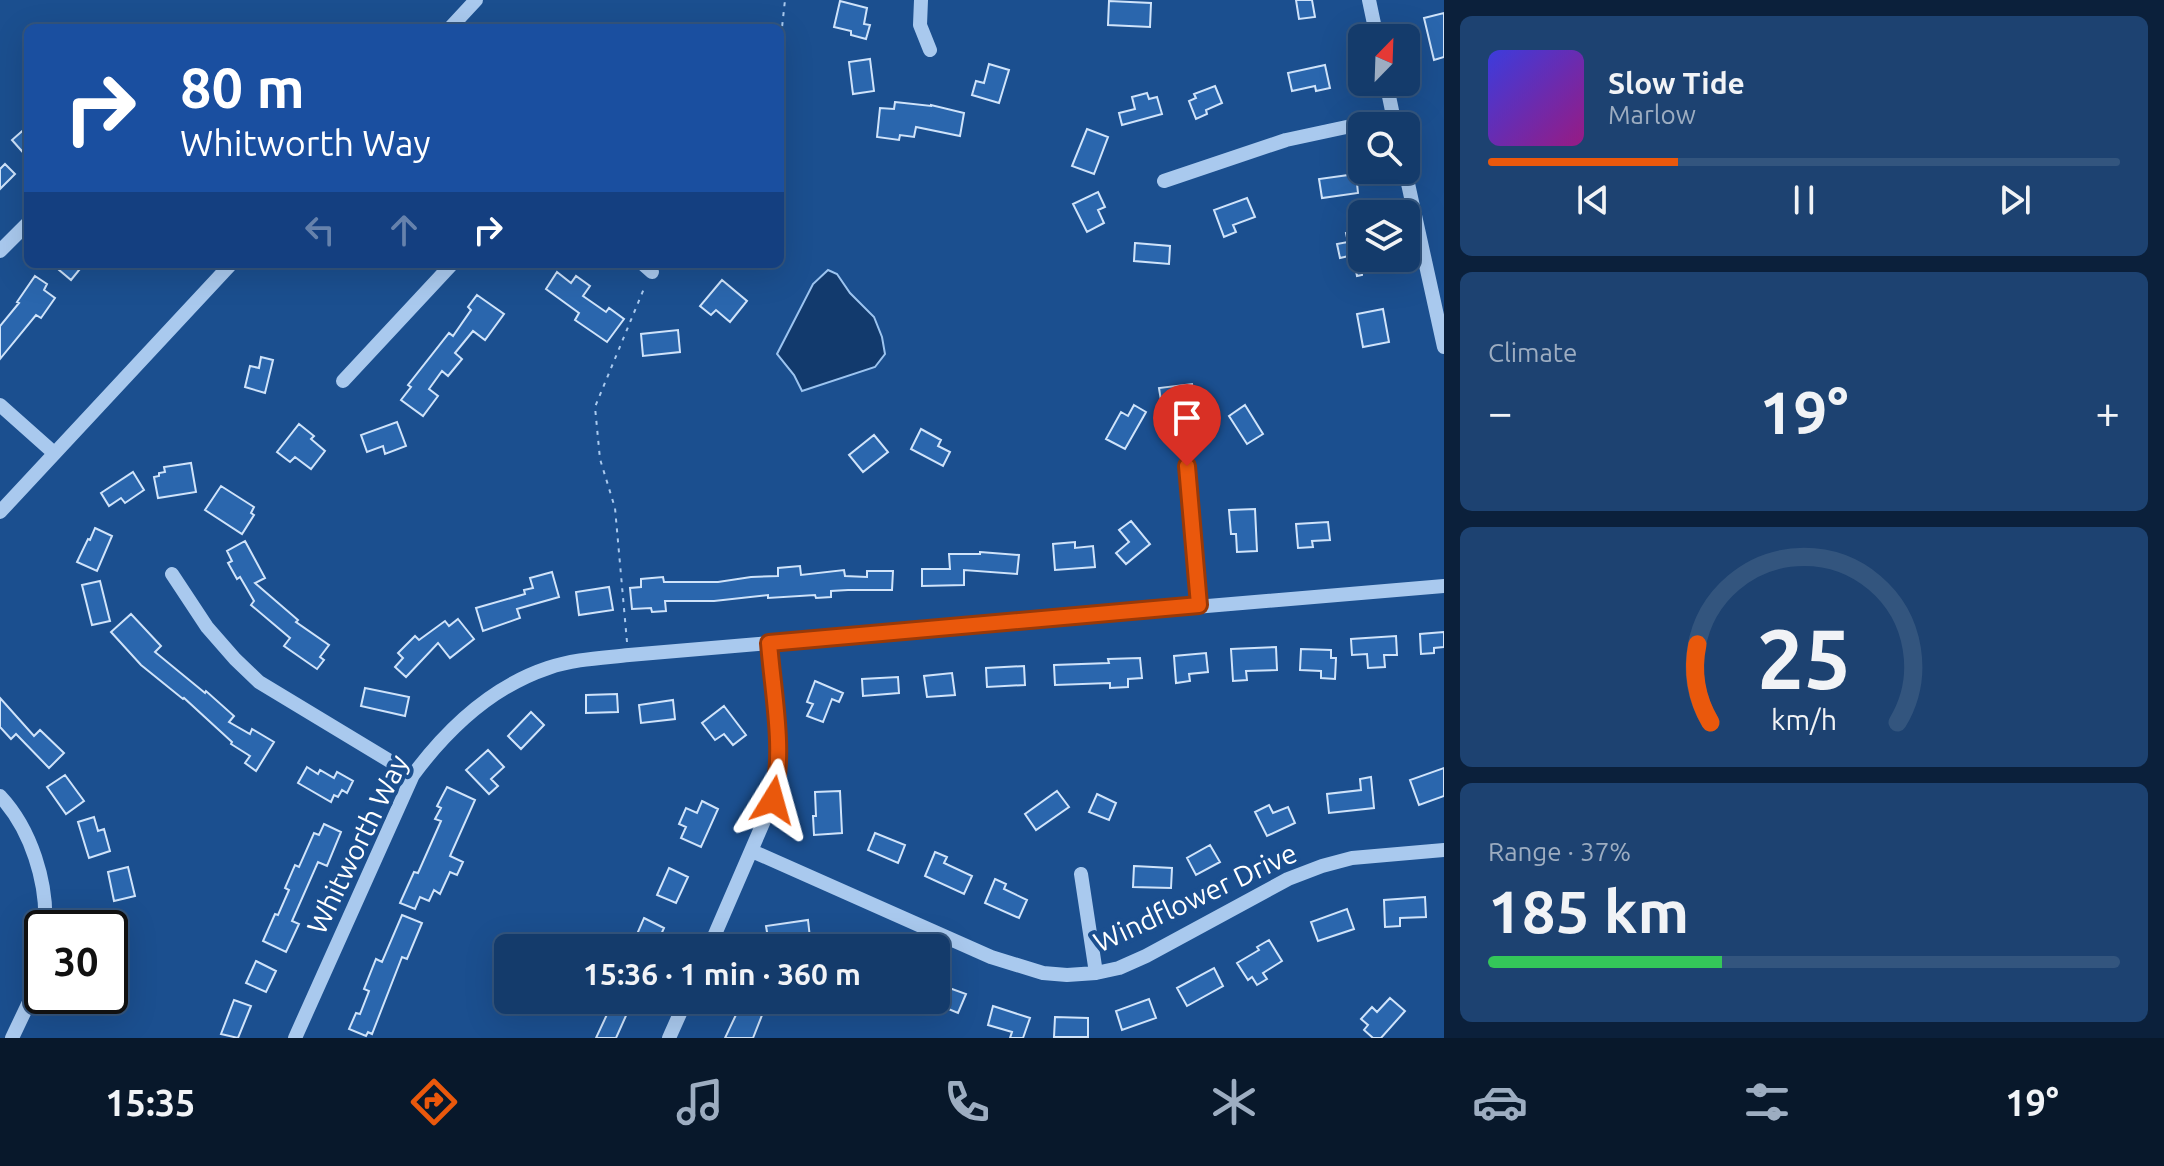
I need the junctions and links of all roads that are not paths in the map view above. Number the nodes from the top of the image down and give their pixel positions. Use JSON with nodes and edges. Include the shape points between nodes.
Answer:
{"nodes":[{"id":1,"x":476,"y":0,"type":"edge"},
{"id":2,"x":921,"y":0,"type":"edge"},
{"id":3,"x":1369,"y":0,"type":"edge"},
{"id":4,"x":454,"y":24,"type":"edge"},
{"id":5,"x":1374,"y":24,"type":"edge"},
{"id":6,"x":930,"y":50,"type":"dead end"},
{"id":7,"x":1348,"y":130,"type":"edge"},
{"id":8,"x":1164,"y":181,"type":"dead end"},
{"id":9,"x":1408,"y":184,"type":"edge"},
{"id":10,"x":24,"y":227,"type":"edge"},
{"id":11,"x":0,"y":251,"type":"edge"},
{"id":12,"x":227,"y":268,"type":"edge"},
{"id":13,"x":448,"y":268,"type":"edge"},
{"id":14,"x":1444,"y":347,"type":"edge"},
{"id":15,"x":343,"y":381,"type":"dead end"},
{"id":16,"x":0,"y":405,"type":"edge"},
{"id":17,"x":54,"y":453,"type":"junction"},
{"id":18,"x":1187,"y":466,"type":"dead end"},
{"id":19,"x":0,"y":512,"type":"edge"},
{"id":20,"x":172,"y":574,"type":"dead end"},
{"id":21,"x":1444,"y":586,"type":"edge"},
{"id":22,"x":1199,"y":605,"type":"junction"},
{"id":23,"x":769,"y":643,"type":"junction"},
{"id":24,"x":413,"y":775,"type":"junction"},
{"id":25,"x":0,"y":796,"type":"edge"},
{"id":26,"x":1444,"y":850,"type":"edge"},
{"id":27,"x":752,"y":851,"type":"junction"},
{"id":28,"x":1081,"y":874,"type":"dead end"},
{"id":29,"x":46,"y":910,"type":"edge"},
{"id":30,"x":715,"y":934,"type":"edge"},
{"id":31,"x":1096,"y":973,"type":"junction"},
{"id":32,"x":24,"y":1013,"type":"edge"},
{"id":33,"x":680,"y":1014,"type":"edge"},
{"id":34,"x":12,"y":1038,"type":"edge"},
{"id":35,"x":295,"y":1038,"type":"edge"},
{"id":36,"x":669,"y":1038,"type":"edge"}],
"edges":[{"from":1,"to":4,"type":"street"},
{"from":2,"to":6,"type":"street","via":[[920,25]]},
{"from":3,"to":5,"type":"street"},
{"from":7,"to":8,"type":"street","via":[[1286,140]]},
{"from":9,"to":14,"type":"street"},
{"from":10,"to":11,"type":"street"},
{"from":12,"to":17,"type":"street"},
{"from":13,"to":15,"type":"street"},
{"from":16,"to":17,"type":"street"},
{"from":17,"to":19,"type":"street"},
{"from":18,"to":22,"type":"street"},
{"from":20,"to":24,"type":"street","via":[[207,627],[259,682]]},
{"from":21,"to":22,"type":"street","name":"Whitworth Way"},
{"from":22,"to":23,"type":"street","name":"Whitworth Way"},
{"from":23,"to":24,"type":"street","name":"Whitworth Way","via":[[549,667],[486,699],[459,721]]},
{"from":23,"to":27,"type":"street","via":[[778,779]]},
{"from":24,"to":35,"type":"street","name":"Whitworth Way"},
{"from":25,"to":29,"type":"street","via":[[28,841]]},
{"from":26,"to":31,"type":"street","name":"Windflower Drive","via":[[1352,858],[1322,866],[1146,956]]},
{"from":27,"to":30,"type":"street"},
{"from":27,"to":31,"type":"street","name":"Windflower Drive","via":[[1019,967],[1067,975]]},
{"from":28,"to":31,"type":"street"},
{"from":32,"to":34,"type":"street"},
{"from":33,"to":36,"type":"street"}]}
